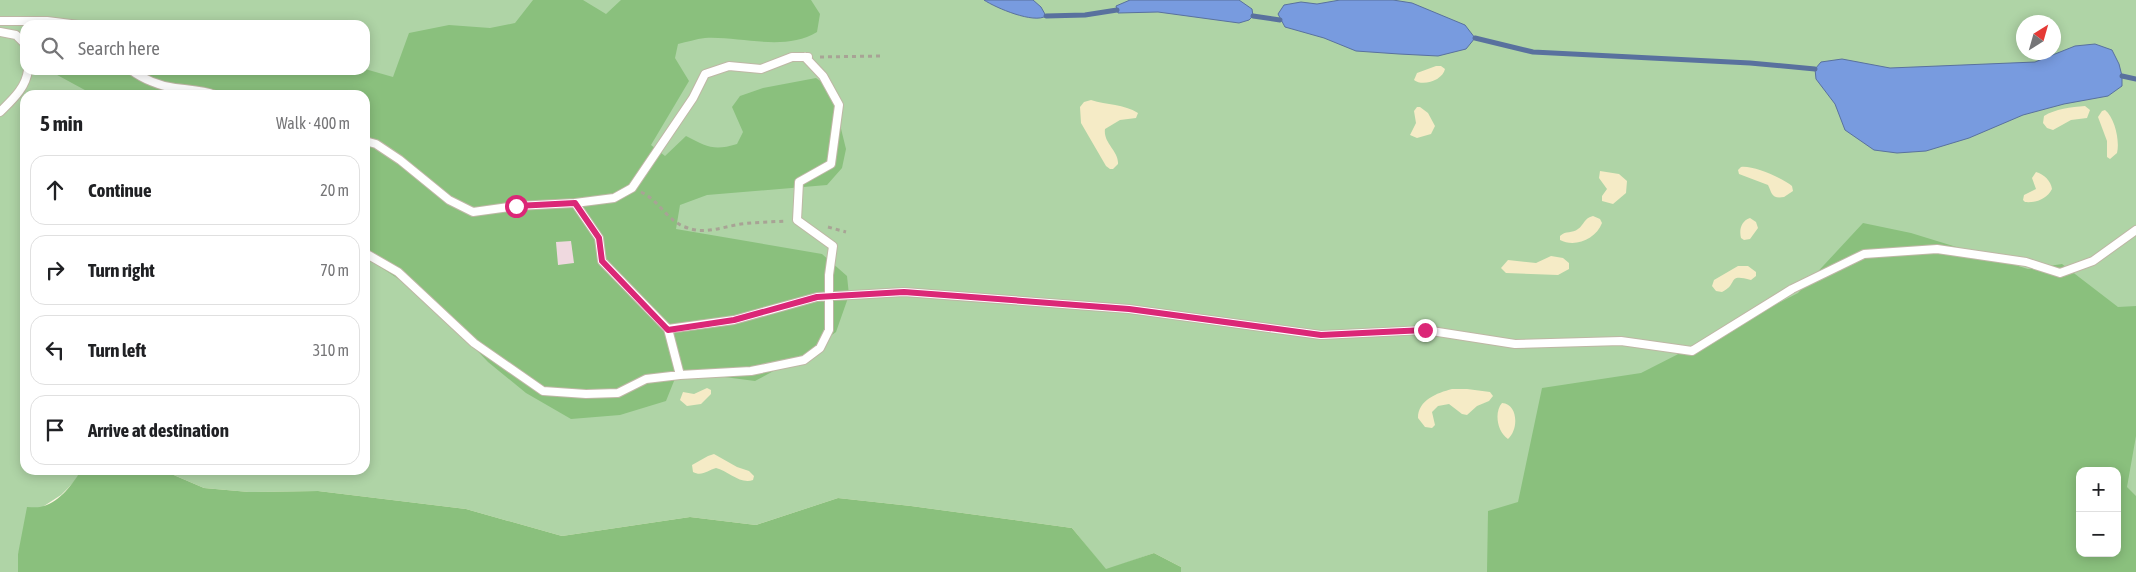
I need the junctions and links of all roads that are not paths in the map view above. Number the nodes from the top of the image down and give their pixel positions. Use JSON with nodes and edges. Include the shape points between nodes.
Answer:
{"nodes":[{"id":1,"x":0,"y":22,"type":"edge"},
{"id":2,"x":20,"y":22,"type":"edge"},
{"id":3,"x":0,"y":32,"type":"edge"},
{"id":4,"x":20,"y":38,"type":"edge"},
{"id":5,"x":28,"y":75,"type":"edge"},
{"id":6,"x":138,"y":75,"type":"edge"},
{"id":7,"x":181,"y":89,"type":"joint"},
{"id":8,"x":193,"y":90,"type":"edge"},
{"id":9,"x":0,"y":112,"type":"edge"},
{"id":10,"x":370,"y":142,"type":"edge"},
{"id":11,"x":575,"y":203,"type":"junction"},
{"id":12,"x":2136,"y":230,"type":"edge"},
{"id":13,"x":370,"y":256,"type":"edge"},
{"id":14,"x":829,"y":297,"type":"junction"},
{"id":15,"x":668,"y":330,"type":"junction"},
{"id":16,"x":680,"y":375,"type":"junction"}],
"edges":[{"from":1,"to":2,"type":"lane"},
{"from":3,"to":4,"type":"lane","via":[[16,34]]},
{"from":5,"to":9,"type":"lane","via":[[18,93]]},
{"from":6,"to":7,"type":"lane"},
{"from":7,"to":8,"type":"lane"},
{"from":10,"to":11,"type":"lane","via":[[400,160],[449,200],[473,212]]},
{"from":11,"to":14,"type":"lane","via":[[614,198],[632,188],[693,98],[705,74],[729,66],[762,69],[792,57],[809,57],[839,106],[830,164],[800,182],[797,220],[834,246]]},
{"from":11,"to":15,"type":"lane","via":[[599,238],[602,261]]},
{"from":12,"to":14,"type":"lane","via":[[2093,260],[2060,273],[2026,262],[1937,249],[1864,254],[1792,289],[1692,351],[1621,341],[1514,344],[1425,330],[1321,335],[1129,309],[904,292]]},
{"from":13,"to":16,"type":"lane","via":[[398,272],[474,343],[543,391],[618,393],[646,379]]},
{"from":14,"to":15,"type":"lane","via":[[817,297],[734,320]]},
{"from":14,"to":16,"type":"lane","via":[[829,330],[820,348],[804,360],[751,371]]},
{"from":15,"to":16,"type":"lane"}]}
